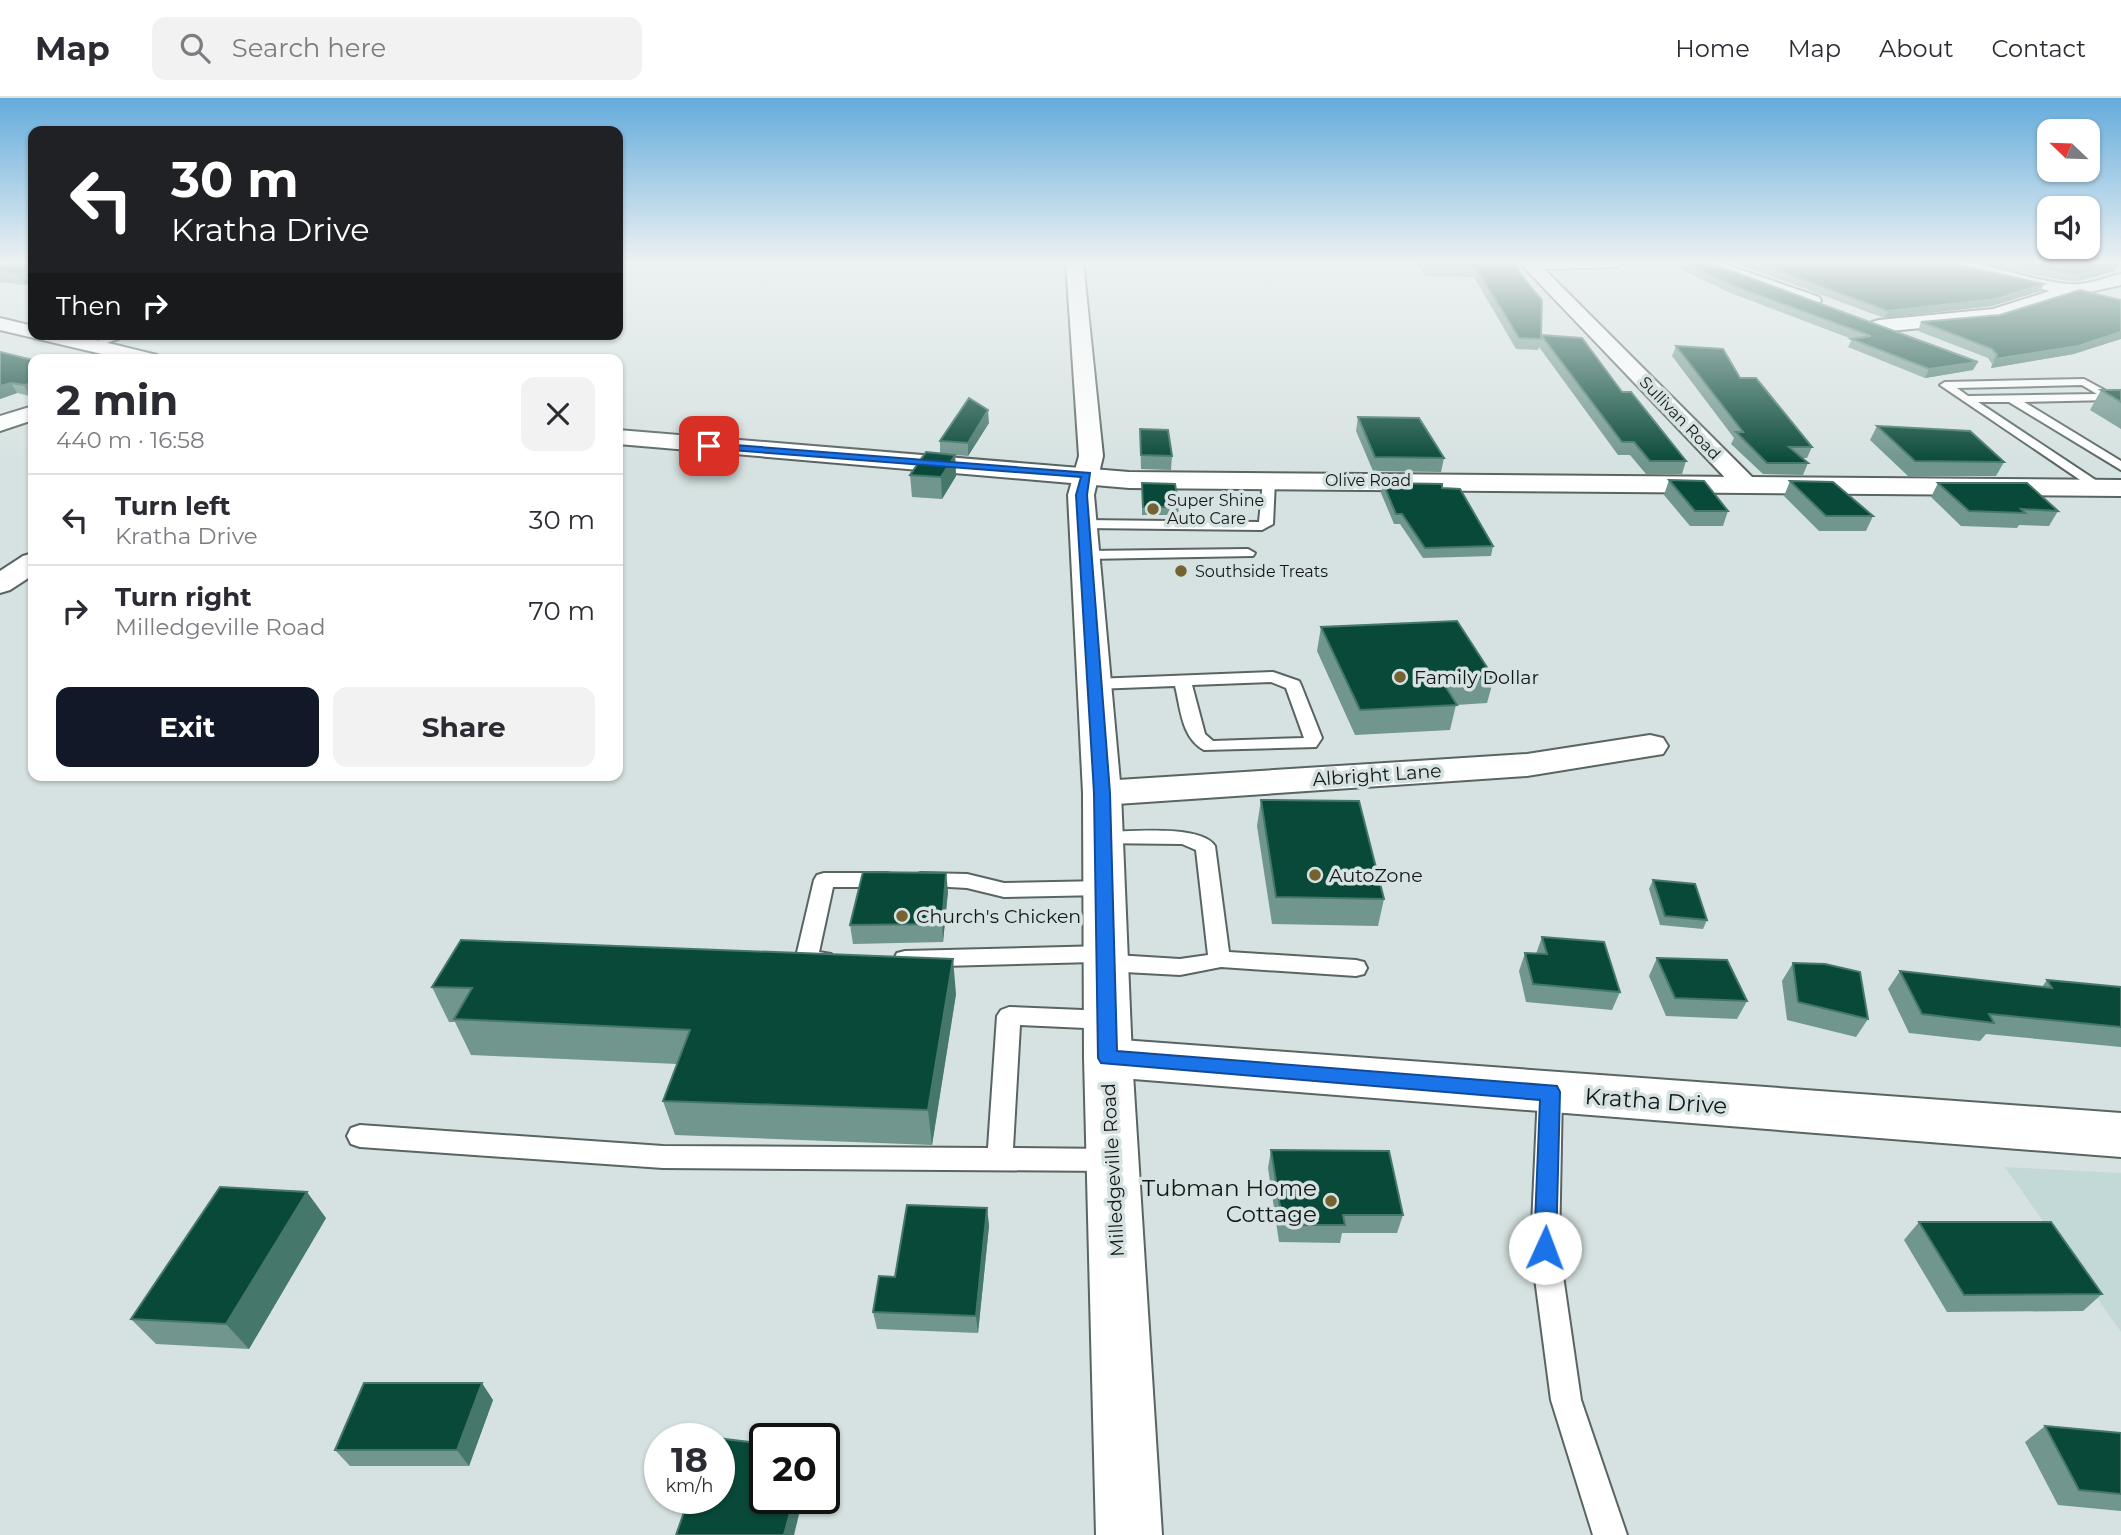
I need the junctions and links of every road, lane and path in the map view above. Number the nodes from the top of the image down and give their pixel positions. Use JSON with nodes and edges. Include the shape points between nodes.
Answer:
{"nodes":[{"id":1,"x":1080,"y":329,"type":"edge"},
{"id":2,"x":1594,"y":329,"type":"edge"},
{"id":3,"x":1888,"y":329,"type":"edge"},
{"id":4,"x":70,"y":340,"type":"edge"},
{"id":5,"x":108,"y":340,"type":"edge"},
{"id":6,"x":1916,"y":340,"type":"edge"},
{"id":7,"x":92,"y":345,"type":"junction"},
{"id":8,"x":129,"y":354,"type":"edge"},
{"id":9,"x":2012,"y":398,"type":"junction"},
{"id":10,"x":1966,"y":399,"type":"junction"},
{"id":11,"x":28,"y":415,"type":"edge"},
{"id":12,"x":0,"y":424,"type":"edge"},
{"id":13,"x":623,"y":437,"type":"edge"},
{"id":14,"x":2121,"y":466,"type":"edge"},
{"id":15,"x":1087,"y":475,"type":"junction"},
{"id":16,"x":1269,"y":481,"type":"junction"},
{"id":17,"x":1745,"y":484,"type":"junction"},
{"id":18,"x":2110,"y":488,"type":"edge"},
{"id":19,"x":1084,"y":540,"type":"junction"},
{"id":20,"x":1248,"y":554,"type":"dead end"},
{"id":21,"x":28,"y":565,"type":"edge"},
{"id":22,"x":0,"y":584,"type":"edge"},
{"id":23,"x":1182,"y":680,"type":"junction"},
{"id":24,"x":1094,"y":684,"type":"junction"},
{"id":25,"x":1650,"y":746,"type":"dead end"},
{"id":26,"x":1102,"y":793,"type":"junction"},
{"id":27,"x":1103,"y":838,"type":"junction"},
{"id":28,"x":1104,"y":888,"type":"junction"},
{"id":29,"x":888,"y":959,"type":"edge"},
{"id":30,"x":1105,"y":959,"type":"junction"},
{"id":31,"x":1219,"y":959,"type":"junction"},
{"id":32,"x":847,"y":960,"type":"edge"},
{"id":33,"x":1356,"y":968,"type":"dead end"},
{"id":34,"x":1107,"y":1039,"type":"junction"},
{"id":35,"x":1550,"y":1092,"type":"junction"},
{"id":36,"x":2121,"y":1135,"type":"edge"},
{"id":37,"x":360,"y":1136,"type":"dead end"},
{"id":38,"x":1000,"y":1158,"type":"junction"},
{"id":39,"x":1112,"y":1160,"type":"junction"},
{"id":40,"x":1129,"y":1535,"type":"edge"},
{"id":41,"x":1610,"y":1535,"type":"edge"}],
"edges":[{"from":1,"to":15,"type":"street","name":"Milledgeville Road","via":[[1091,456]]},
{"from":2,"to":17,"type":"street","name":"Sullivan Road"},
{"from":3,"to":6,"type":"street"},
{"from":4,"to":7,"type":"street"},
{"from":5,"to":7,"type":"lane"},
{"from":7,"to":8,"type":"street"},
{"from":9,"to":10,"type":"lane"},
{"from":9,"to":10,"type":"lane","via":[[2110,397],[2084,382],[1945,385]]},
{"from":9,"to":14,"type":"lane"},
{"from":10,"to":18,"type":"lane"},
{"from":11,"to":12,"type":"street"},
{"from":13,"to":15,"type":"street","name":"Olive Road"},
{"from":15,"to":16,"type":"street","name":"Olive Road","via":[[1129,480]]},
{"from":15,"to":19,"type":"street","name":"Milledgeville Road","via":[[1081,495]]},
{"from":16,"to":17,"type":"street","name":"Olive Road"},
{"from":16,"to":19,"type":"lane","via":[[1266,524],[1262,526]]},
{"from":17,"to":18,"type":"street","name":"Olive Road"},
{"from":19,"to":20,"type":"lane"},
{"from":19,"to":24,"type":"street","name":"Milledgeville Road"},
{"from":21,"to":22,"type":"street"},
{"from":23,"to":23,"type":"lane","via":[[1283,679],[1293,685],[1313,738],[1310,743],[1210,746],[1196,735]]},
{"from":23,"to":24,"type":"lane"},
{"from":24,"to":26,"type":"street","name":"Milledgeville Road"},
{"from":25,"to":26,"type":"street","name":"Albright Lane","via":[[1527,765]]},
{"from":26,"to":27,"type":"street","name":"Milledgeville Road"},
{"from":27,"to":28,"type":"street","name":"Milledgeville Road"},
{"from":27,"to":31,"type":"lane","via":[[1184,838],[1205,846]]},
{"from":28,"to":30,"type":"street","name":"Milledgeville Road"},
{"from":28,"to":32,"type":"lane","via":[[1004,890],[967,881],[824,880],[806,961]]},
{"from":29,"to":30,"type":"lane"},
{"from":30,"to":31,"type":"lane","via":[[1192,967]]},
{"from":30,"to":34,"type":"street","name":"Milledgeville Road"},
{"from":31,"to":33,"type":"lane"},
{"from":34,"to":35,"type":"street","name":"Kratha Drive"},
{"from":34,"to":38,"type":"lane","via":[[1009,1016]]},
{"from":34,"to":39,"type":"street","name":"Milledgeville Road"},
{"from":35,"to":36,"type":"street","name":"Kratha Drive"},
{"from":35,"to":41,"type":"lane","via":[[1545,1248],[1566,1400]]},
{"from":37,"to":38,"type":"lane","via":[[663,1157]]},
{"from":38,"to":39,"type":"lane"},
{"from":39,"to":40,"type":"street","name":"Milledgeville Road"}]}
